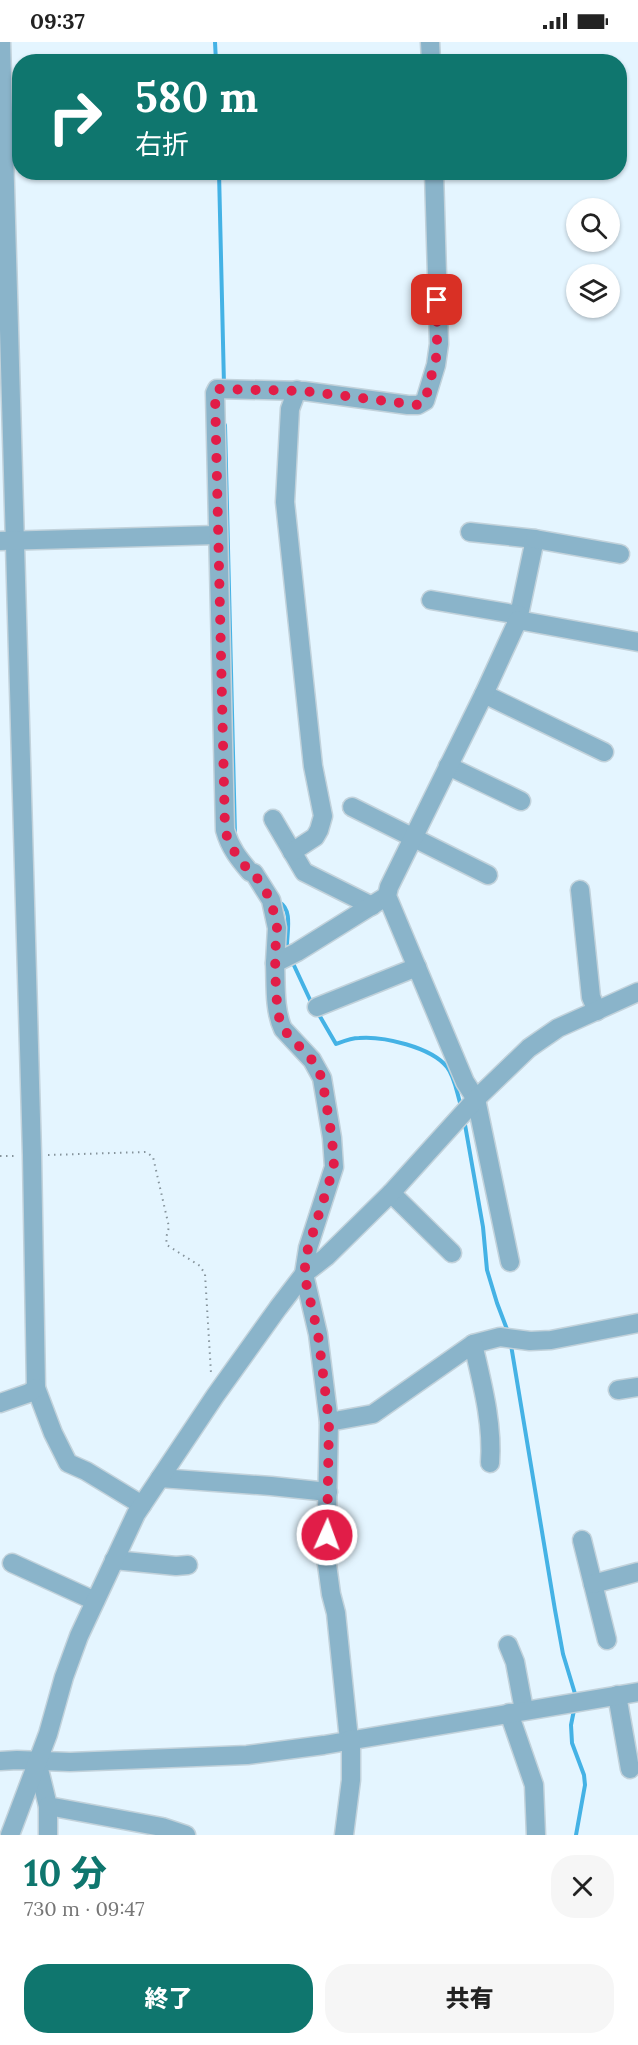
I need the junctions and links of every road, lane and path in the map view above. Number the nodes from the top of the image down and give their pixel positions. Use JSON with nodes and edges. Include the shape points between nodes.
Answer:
{"nodes":[{"id":1,"x":1,"y":42,"type":"edge"},
{"id":2,"x":434,"y":180,"type":"edge"},
{"id":3,"x":297,"y":390,"type":"junction"},
{"id":4,"x":470,"y":532,"type":"dead end"},
{"id":5,"x":217,"y":535,"type":"junction"},
{"id":6,"x":535,"y":539,"type":"junction"},
{"id":7,"x":7,"y":541,"type":"edge"},
{"id":8,"x":620,"y":554,"type":"dead end"},
{"id":9,"x":432,"y":600,"type":"dead end"},
{"id":10,"x":518,"y":617,"type":"junction"},
{"id":11,"x":638,"y":642,"type":"edge"},
{"id":12,"x":484,"y":694,"type":"junction"},
{"id":13,"x":604,"y":752,"type":"dead end"},
{"id":14,"x":448,"y":766,"type":"junction"},
{"id":15,"x":521,"y":801,"type":"dead end"},
{"id":16,"x":352,"y":807,"type":"dead end"},
{"id":17,"x":273,"y":819,"type":"dead end"},
{"id":18,"x":413,"y":837,"type":"junction"},
{"id":19,"x":292,"y":852,"type":"junction"},
{"id":20,"x":488,"y":874,"type":"dead end"},
{"id":21,"x":580,"y":890,"type":"dead end"},
{"id":22,"x":387,"y":896,"type":"junction"},
{"id":23,"x":372,"y":906,"type":"junction"},
{"id":24,"x":285,"y":959,"type":"junction"},
{"id":25,"x":417,"y":967,"type":"junction"},
{"id":26,"x":638,"y":992,"type":"edge"},
{"id":27,"x":318,"y":1007,"type":"dead end"},
{"id":28,"x":597,"y":1011,"type":"junction"},
{"id":29,"x":473,"y":1102,"type":"junction"},
{"id":30,"x":32,"y":1155,"type":"junction"},
{"id":31,"x":391,"y":1192,"type":"junction"},
{"id":32,"x":452,"y":1253,"type":"dead end"},
{"id":33,"x":510,"y":1262,"type":"dead end"},
{"id":34,"x":304,"y":1274,"type":"junction"},
{"id":35,"x":638,"y":1323,"type":"edge"},
{"id":36,"x":473,"y":1344,"type":"junction"},
{"id":37,"x":638,"y":1387,"type":"edge"},
{"id":38,"x":36,"y":1388,"type":"junction"},
{"id":39,"x":618,"y":1390,"type":"dead end"},
{"id":40,"x":215,"y":1396,"type":"junction"},
{"id":41,"x":0,"y":1403,"type":"edge"},
{"id":42,"x":329,"y":1422,"type":"junction"},
{"id":43,"x":490,"y":1463,"type":"dead end"},
{"id":44,"x":160,"y":1478,"type":"junction"},
{"id":45,"x":328,"y":1492,"type":"junction"},
{"id":46,"x":142,"y":1505,"type":"junction"},
{"id":47,"x":582,"y":1540,"type":"dead end"},
{"id":48,"x":114,"y":1560,"type":"junction"},
{"id":49,"x":12,"y":1563,"type":"dead end"},
{"id":50,"x":188,"y":1565,"type":"dead end"},
{"id":51,"x":638,"y":1572,"type":"edge"},
{"id":52,"x":593,"y":1584,"type":"junction"},
{"id":53,"x":95,"y":1601,"type":"junction"},
{"id":54,"x":607,"y":1640,"type":"dead end"},
{"id":55,"x":508,"y":1645,"type":"dead end"},
{"id":56,"x":638,"y":1692,"type":"edge"},
{"id":57,"x":617,"y":1695,"type":"junction"},
{"id":58,"x":517,"y":1712,"type":"junction"},
{"id":59,"x":350,"y":1739,"type":"junction"},
{"id":60,"x":0,"y":1761,"type":"edge"},
{"id":61,"x":38,"y":1761,"type":"junction"},
{"id":62,"x":630,"y":1769,"type":"dead end"},
{"id":63,"x":48,"y":1806,"type":"junction"},
{"id":64,"x":10,"y":1835,"type":"edge"},
{"id":65,"x":48,"y":1835,"type":"edge"},
{"id":66,"x":186,"y":1835,"type":"edge"},
{"id":67,"x":344,"y":1835,"type":"edge"},
{"id":68,"x":536,"y":1835,"type":"edge"}],
"edges":[{"from":1,"to":7,"type":"street"},
{"from":2,"to":3,"type":"street","via":[[439,344],[425,401],[408,405]]},
{"from":3,"to":5,"type":"street","via":[[225,389],[215,393]]},
{"from":3,"to":19,"type":"street","via":[[290,409],[285,502],[313,766],[323,816],[315,837]]},
{"from":4,"to":6,"type":"street"},
{"from":5,"to":7,"type":"street"},
{"from":5,"to":24,"type":"street","via":[[225,830],[235,854],[254,873],[271,900]]},
{"from":6,"to":8,"type":"street"},
{"from":6,"to":10,"type":"street"},
{"from":7,"to":30,"type":"street"},
{"from":9,"to":10,"type":"street"},
{"from":10,"to":11,"type":"street"},
{"from":10,"to":12,"type":"street"},
{"from":12,"to":13,"type":"street"},
{"from":12,"to":14,"type":"street"},
{"from":14,"to":15,"type":"street"},
{"from":14,"to":18,"type":"street"},
{"from":16,"to":18,"type":"street"},
{"from":17,"to":19,"type":"street"},
{"from":18,"to":20,"type":"street"},
{"from":18,"to":22,"type":"street"},
{"from":19,"to":23,"type":"street","via":[[304,872]]},
{"from":21,"to":28,"type":"street","via":[[591,997]]},
{"from":22,"to":23,"type":"street"},
{"from":22,"to":25,"type":"street"},
{"from":23,"to":24,"type":"street"},
{"from":24,"to":34,"type":"street","via":[[276,994],[280,1024],[312,1060],[322,1078],[334,1167],[308,1248]]},
{"from":25,"to":27,"type":"street"},
{"from":25,"to":29,"type":"street"},
{"from":26,"to":28,"type":"street"},
{"from":28,"to":29,"type":"street","via":[[558,1028],[529,1048]]},
{"from":29,"to":31,"type":"street"},
{"from":29,"to":33,"type":"street"},
{"from":30,"to":38,"type":"street"},
{"from":30,"to":40,"type":"path","via":[[146,1152],[153,1157],[169,1227],[167,1245],[206,1274]]},
{"from":31,"to":32,"type":"street"},
{"from":31,"to":34,"type":"street"},
{"from":34,"to":40,"type":"street"},
{"from":34,"to":42,"type":"street","via":[[318,1334]]},
{"from":35,"to":36,"type":"street","via":[[551,1340],[508,1338]]},
{"from":36,"to":42,"type":"street","via":[[373,1414]]},
{"from":36,"to":43,"type":"street","via":[[490,1430]]},
{"from":37,"to":39,"type":"street"},
{"from":38,"to":41,"type":"street"},
{"from":38,"to":46,"type":"street","via":[[68,1462]]},
{"from":40,"to":44,"type":"street"},
{"from":42,"to":45,"type":"street"},
{"from":44,"to":45,"type":"street"},
{"from":44,"to":46,"type":"street"},
{"from":45,"to":59,"type":"street","via":[[327,1572],[336,1613]]},
{"from":46,"to":48,"type":"street"},
{"from":47,"to":52,"type":"street"},
{"from":48,"to":50,"type":"street"},
{"from":48,"to":53,"type":"street"},
{"from":49,"to":53,"type":"street"},
{"from":51,"to":52,"type":"street"},
{"from":52,"to":54,"type":"street"},
{"from":53,"to":61,"type":"street","via":[[64,1677]]},
{"from":55,"to":58,"type":"street","via":[[516,1662]]},
{"from":56,"to":57,"type":"street"},
{"from":57,"to":58,"type":"street"},
{"from":57,"to":62,"type":"street"},
{"from":58,"to":59,"type":"street"},
{"from":58,"to":68,"type":"street","via":[[534,1785]]},
{"from":59,"to":61,"type":"street","via":[[247,1755]]},
{"from":59,"to":67,"type":"street","via":[[351,1780]]},
{"from":60,"to":61,"type":"street"},
{"from":61,"to":63,"type":"street"},
{"from":61,"to":64,"type":"street"},
{"from":63,"to":65,"type":"street"},
{"from":63,"to":66,"type":"street"}]}
